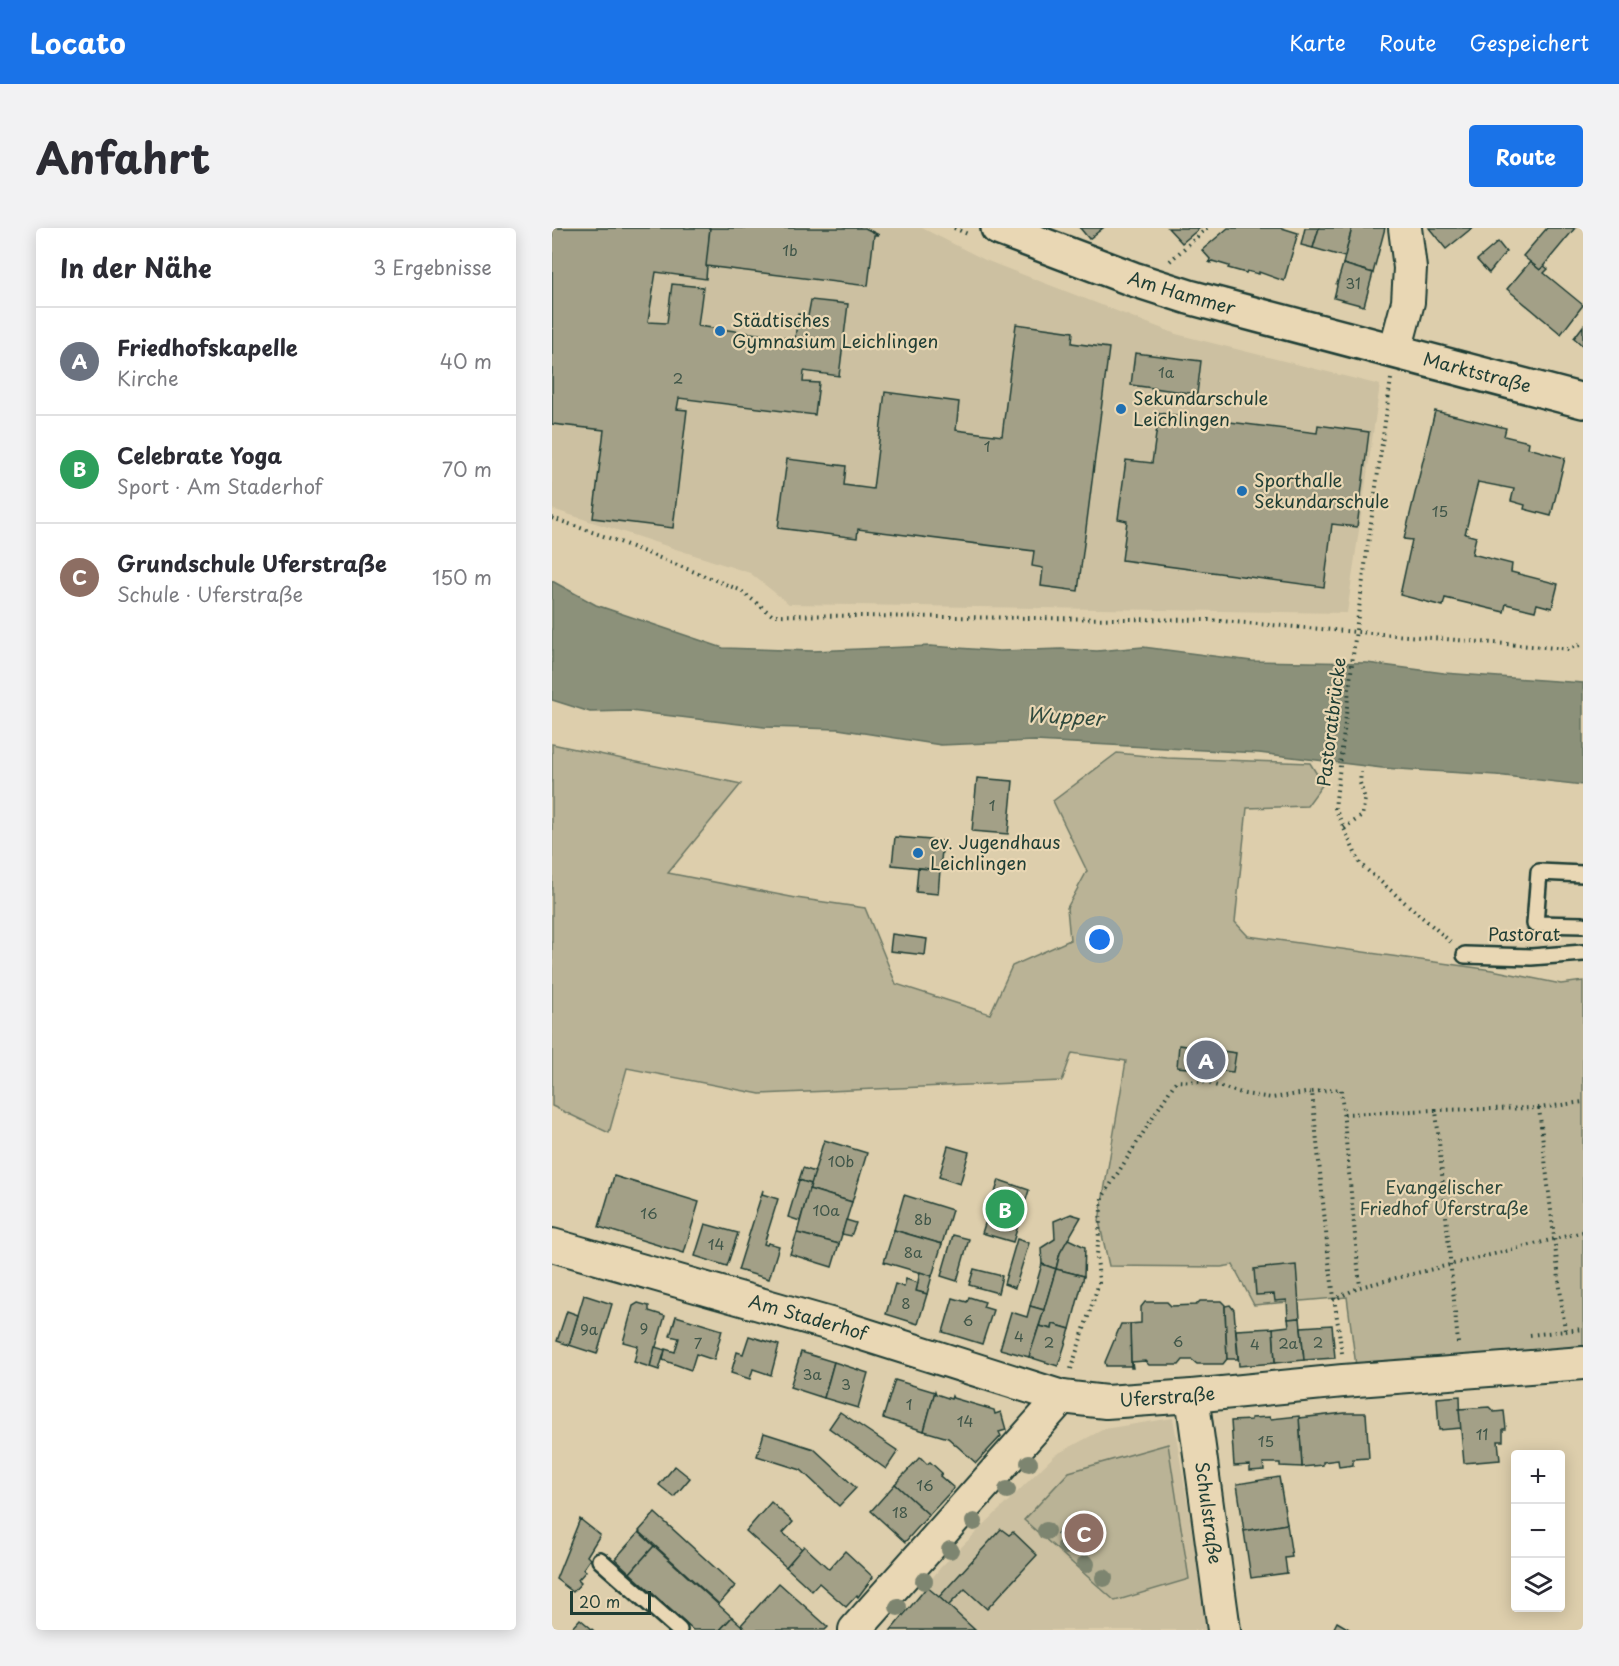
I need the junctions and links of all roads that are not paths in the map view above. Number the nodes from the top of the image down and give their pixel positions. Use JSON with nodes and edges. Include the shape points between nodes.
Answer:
{"nodes":[{"id":1,"x":998,"y":228,"type":"edge"},
{"id":2,"x":1406,"y":228,"type":"edge"},
{"id":3,"x":1383,"y":348,"type":"junction"},
{"id":4,"x":1583,"y":402,"type":"edge"},
{"id":5,"x":1583,"y":874,"type":"edge"},
{"id":6,"x":1583,"y":925,"type":"edge"},
{"id":7,"x":1583,"y":953,"type":"edge"},
{"id":8,"x":1465,"y":955,"type":"road end"},
{"id":9,"x":552,"y":1245,"type":"edge"},
{"id":10,"x":1583,"y":1363,"type":"edge"},
{"id":11,"x":1192,"y":1396,"type":"junction"},
{"id":12,"x":1062,"y":1397,"type":"junction"},
{"id":13,"x":600,"y":1560,"type":"dead end"},
{"id":14,"x":679,"y":1630,"type":"edge"},
{"id":15,"x":855,"y":1630,"type":"edge"},
{"id":16,"x":1224,"y":1630,"type":"edge"}],
"edges":[{"from":1,"to":3,"type":"main road","name":"Am Hammer","via":[[1189,297]]},
{"from":2,"to":3,"type":"street","via":[[1408,302]]},
{"from":3,"to":4,"type":"main road","name":"Marktstraße"},
{"from":5,"to":6,"type":"lane","via":[[1539,872],[1535,924]]},
{"from":7,"to":8,"type":"lane","name":"Pastorat","via":[[1531,957]]},
{"from":9,"to":12,"type":"street","name":"Am Staderhof","via":[[844,1328]]},
{"from":10,"to":11,"type":"street","name":"Uferstraße"},
{"from":11,"to":12,"type":"street","name":"Uferstraße","via":[[1106,1402]]},
{"from":11,"to":16,"type":"street","name":"Schulstraße"},
{"from":12,"to":15,"type":"street"},
{"from":13,"to":14,"type":"lane"}]}
